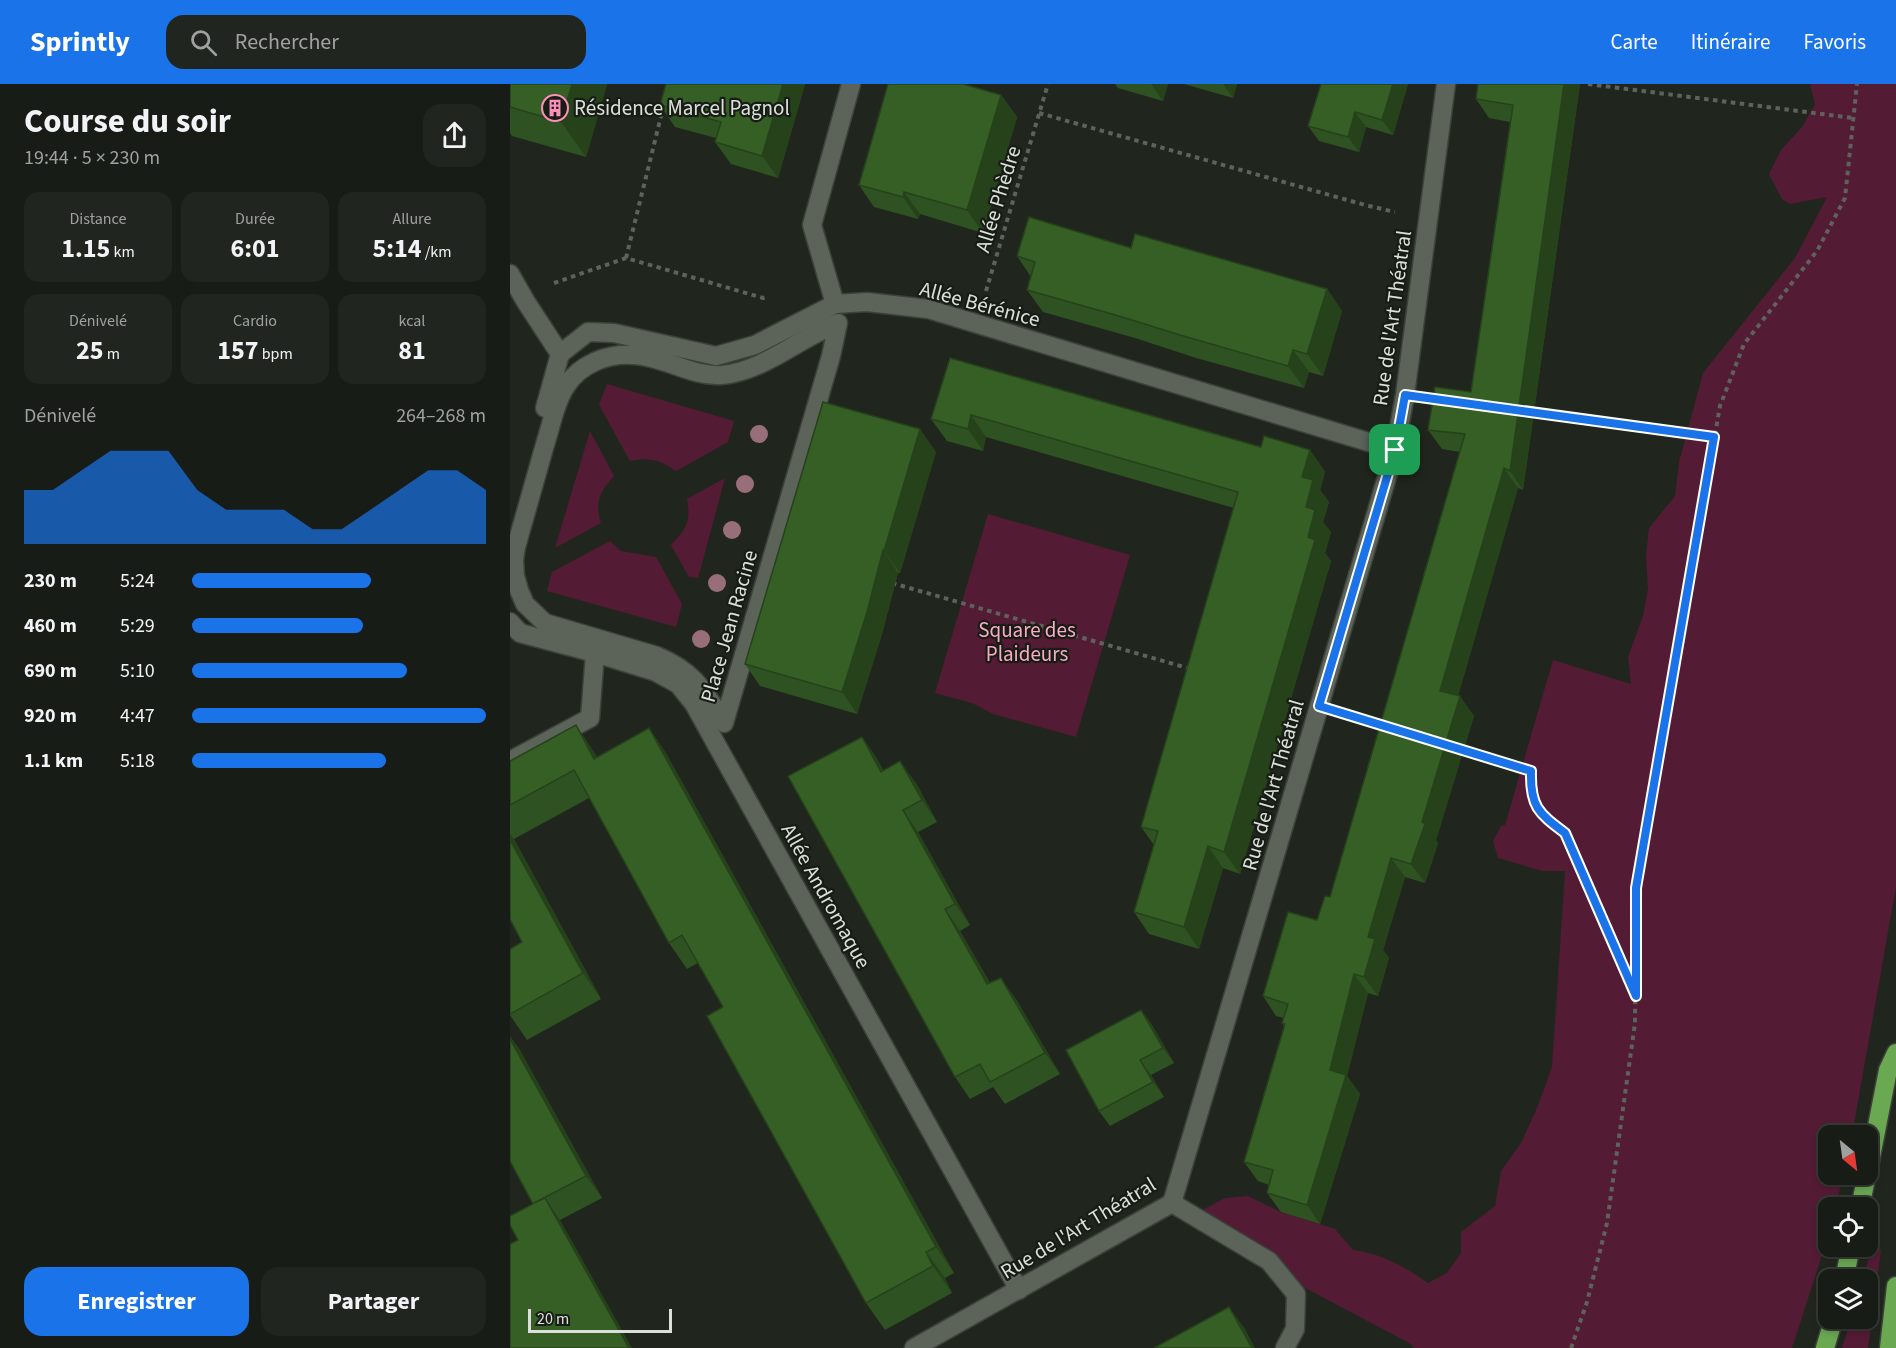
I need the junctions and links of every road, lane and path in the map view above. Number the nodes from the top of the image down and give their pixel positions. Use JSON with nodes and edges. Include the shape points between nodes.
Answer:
{"nodes":[{"id":1,"x":851,"y":84,"type":"edge"},
{"id":2,"x":1048,"y":84,"type":"edge"},
{"id":3,"x":1446,"y":84,"type":"edge"},
{"id":4,"x":1588,"y":84,"type":"edge"},
{"id":5,"x":1857,"y":84,"type":"edge"},
{"id":6,"x":666,"y":96,"type":"edge"},
{"id":7,"x":1039,"y":113,"type":"junction"},
{"id":8,"x":1853,"y":118,"type":"junction"},
{"id":9,"x":1428,"y":220,"type":"junction"},
{"id":10,"x":626,"y":258,"type":"junction"},
{"id":11,"x":510,"y":274,"type":"edge"},
{"id":12,"x":774,"y":294,"type":"dead end"},
{"id":13,"x":526,"y":302,"type":"junction"},
{"id":14,"x":835,"y":304,"type":"junction"},
{"id":15,"x":838,"y":323,"type":"joint"},
{"id":16,"x":976,"y":324,"type":"junction"},
{"id":17,"x":560,"y":354,"type":"junction"},
{"id":18,"x":1523,"y":411,"type":"edge"},
{"id":19,"x":1714,"y":437,"type":"junction"},
{"id":20,"x":1395,"y":450,"type":"junction"},
{"id":21,"x":510,"y":534,"type":"edge"},
{"id":22,"x":888,"y":582,"type":"dead end"},
{"id":23,"x":510,"y":622,"type":"edge"},
{"id":24,"x":595,"y":653,"type":"junction"},
{"id":25,"x":1194,"y":670,"type":"edge"},
{"id":26,"x":1319,"y":706,"type":"junction"},
{"id":27,"x":1387,"y":727,"type":"edge"},
{"id":28,"x":1454,"y":747,"type":"edge"},
{"id":29,"x":510,"y":761,"type":"edge"},
{"id":30,"x":1636,"y":996,"type":"junction"},
{"id":31,"x":1896,"y":1053,"type":"edge"},
{"id":32,"x":1877,"y":1125,"type":"edge"},
{"id":33,"x":1172,"y":1203,"type":"junction"},
{"id":34,"x":1896,"y":1286,"type":"edge"},
{"id":35,"x":1019,"y":1290,"type":"junction"},
{"id":36,"x":1831,"y":1329,"type":"edge"},
{"id":37,"x":914,"y":1348,"type":"edge"},
{"id":38,"x":1285,"y":1348,"type":"edge"},
{"id":39,"x":1571,"y":1348,"type":"edge"},
{"id":40,"x":1825,"y":1348,"type":"edge"},
{"id":41,"x":1888,"y":1348,"type":"edge"}],
"edges":[{"from":1,"to":14,"type":"street","via":[[812,225]]},
{"from":2,"to":7,"type":"path","name":"Allée Phèdre"},
{"from":3,"to":9,"type":"street","name":"Rue de l'Art Théatral"},
{"from":4,"to":8,"type":"path"},
{"from":5,"to":8,"type":"path"},
{"from":6,"to":10,"type":"path"},
{"from":7,"to":9,"type":"path","via":[[1365,206]]},
{"from":7,"to":16,"type":"path","name":"Allée Phèdre"},
{"from":8,"to":19,"type":"path","via":[[1845,198],[1817,250],[1744,344],[1720,406]]},
{"from":9,"to":20,"type":"street","name":"Rue de l'Art Théatral"},
{"from":10,"to":12,"type":"path","via":[[763,298]]},
{"from":10,"to":13,"type":"path","via":[[549,285]]},
{"from":11,"to":13,"type":"street"},
{"from":13,"to":17,"type":"street"},
{"from":14,"to":16,"type":"street","name":"Allée Bérénice","via":[[867,302],[928,309]]},
{"from":14,"to":17,"type":"street","name":"Allée Bérénice","via":[[755,345],[716,356],[614,333],[588,332]]},
{"from":15,"to":15,"type":"street","name":"Place Jean Racine","via":[[762,363],[734,373],[706,374],[622,354],[596,361],[575,375],[566,385],[555,411],[516,547],[517,583],[525,604],[534,614],[560,629],[671,662],[700,686],[724,723]]},
{"from":16,"to":20,"type":"street","name":"Allée Bérénice"},
{"from":17,"to":21,"type":"street"},
{"from":18,"to":19,"type":"path"},
{"from":19,"to":30,"type":"path","via":[[1636,888]]},
{"from":20,"to":26,"type":"street","name":"Rue de l'Art Théatral"},
{"from":22,"to":25,"type":"path"},
{"from":23,"to":24,"type":"street","name":"Allée Andromaque","via":[[520,633]]},
{"from":24,"to":29,"type":"street","via":[[590,718]]},
{"from":24,"to":35,"type":"street","name":"Allée Andromaque","via":[[656,672],[678,684],[694,705]]},
{"from":26,"to":27,"type":"path"},
{"from":26,"to":33,"type":"street","name":"Rue de l'Art Théatral"},
{"from":28,"to":30,"type":"path","via":[[1531,771],[1530,791],[1536,807],[1565,833]]},
{"from":30,"to":39,"type":"path","via":[[1606,1223],[1587,1302]]},
{"from":31,"to":32,"type":"highway","via":[[1888,1070]]},
{"from":33,"to":35,"type":"street","name":"Rue de l'Art Théatral"},
{"from":33,"to":38,"type":"street","via":[[1269,1261],[1296,1294],[1295,1329]]},
{"from":34,"to":41,"type":"highway"},
{"from":35,"to":37,"type":"street","name":"Rue de l'Art Théatral"},
{"from":36,"to":40,"type":"highway"}]}
